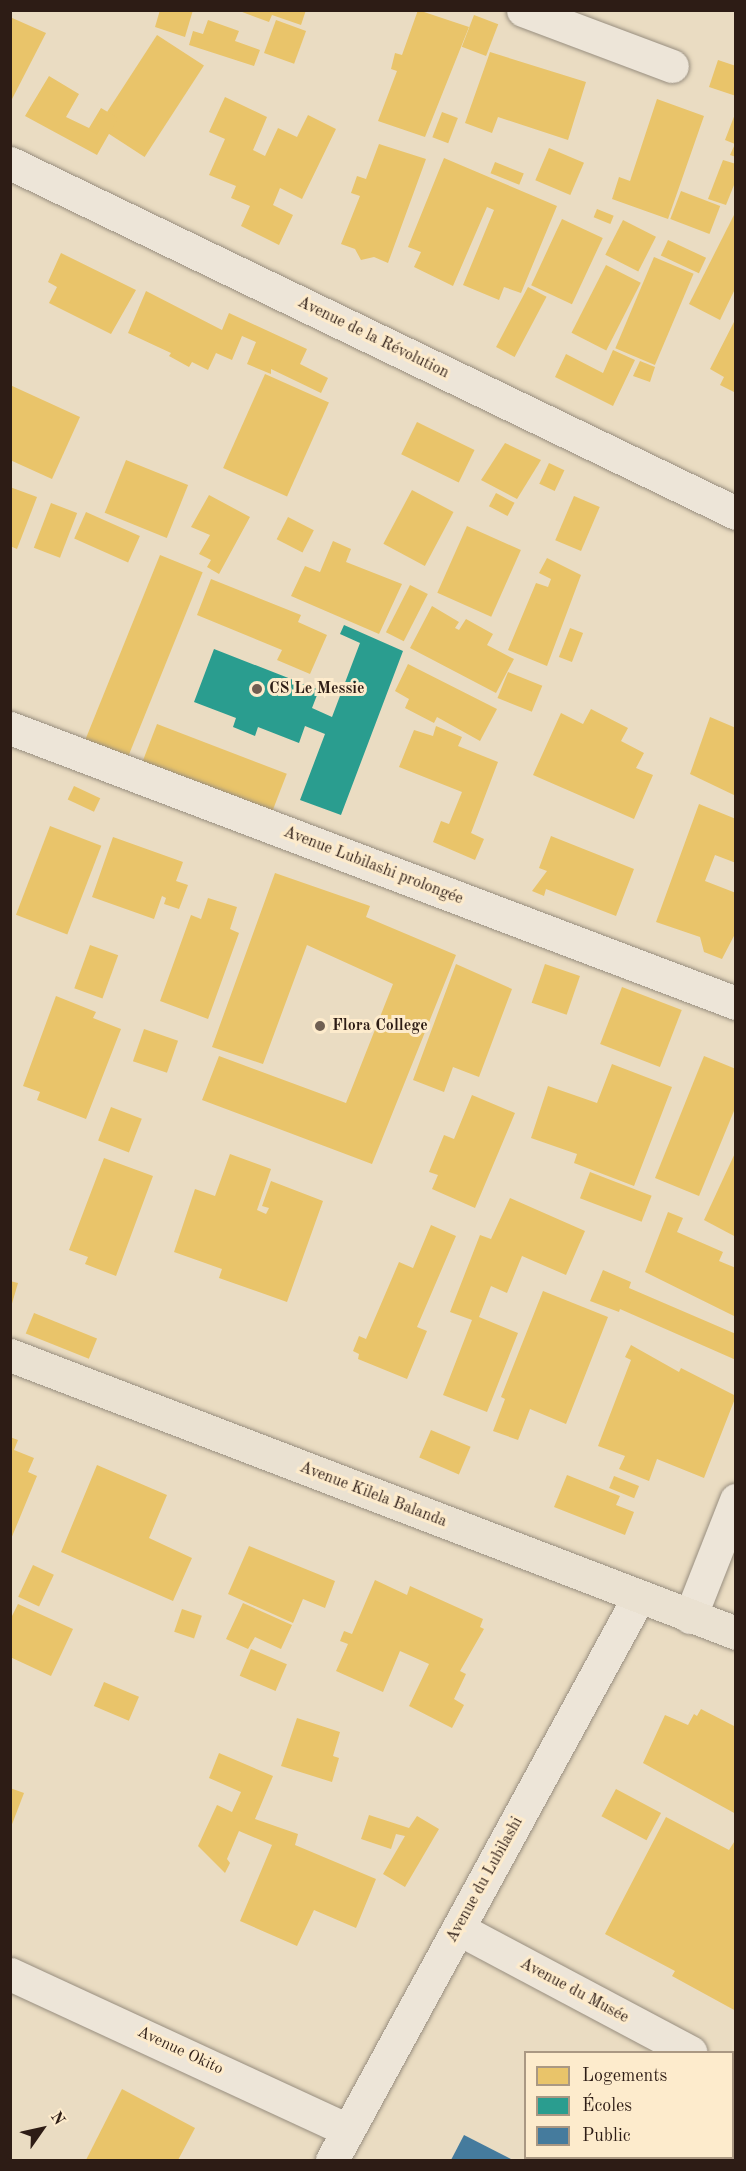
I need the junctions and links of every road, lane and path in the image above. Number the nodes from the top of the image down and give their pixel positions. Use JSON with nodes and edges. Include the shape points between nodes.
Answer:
{"nodes":[{"id":1,"x":523,"y":10,"type":"edge"},
{"id":2,"x":672,"y":66,"type":"dead end"},
{"id":3,"x":10,"y":163,"type":"edge"},
{"id":4,"x":735,"y":513,"type":"edge"},
{"id":5,"x":10,"y":728,"type":"edge"},
{"id":6,"x":735,"y":1003,"type":"edge"},
{"id":7,"x":10,"y":1355,"type":"edge"},
{"id":8,"x":735,"y":1500,"type":"edge"},
{"id":9,"x":638,"y":1598,"type":"junction"},
{"id":10,"x":690,"y":1617,"type":"junction"},
{"id":11,"x":735,"y":1633,"type":"edge"},
{"id":12,"x":459,"y":1929,"type":"junction"},
{"id":13,"x":10,"y":1974,"type":"edge"},
{"id":14,"x":688,"y":2051,"type":"edge"},
{"id":15,"x":348,"y":2130,"type":"junction"},
{"id":16,"x":332,"y":2160,"type":"edge"}],
"edges":[{"from":1,"to":2,"type":"street"},
{"from":3,"to":4,"type":"street","name":"Avenue de la Révolution"},
{"from":5,"to":6,"type":"street","name":"Avenue Lubilashi prolongée"},
{"from":7,"to":9,"type":"main road","name":"Avenue Kilela Balanda"},
{"from":8,"to":10,"type":"street"},
{"from":9,"to":10,"type":"main road","name":"Avenue Kilela Balanda"},
{"from":9,"to":12,"type":"street","name":"Avenue du Lubilashi"},
{"from":10,"to":11,"type":"main road","name":"Avenue Kilela Balanda"},
{"from":12,"to":14,"type":"street","name":"Avenue du Musée"},
{"from":12,"to":15,"type":"street","name":"Avenue du Lubilashi"},
{"from":13,"to":15,"type":"street","name":"Avenue Okito"},
{"from":15,"to":16,"type":"street","name":"Avenue du Lubilashi"}]}
